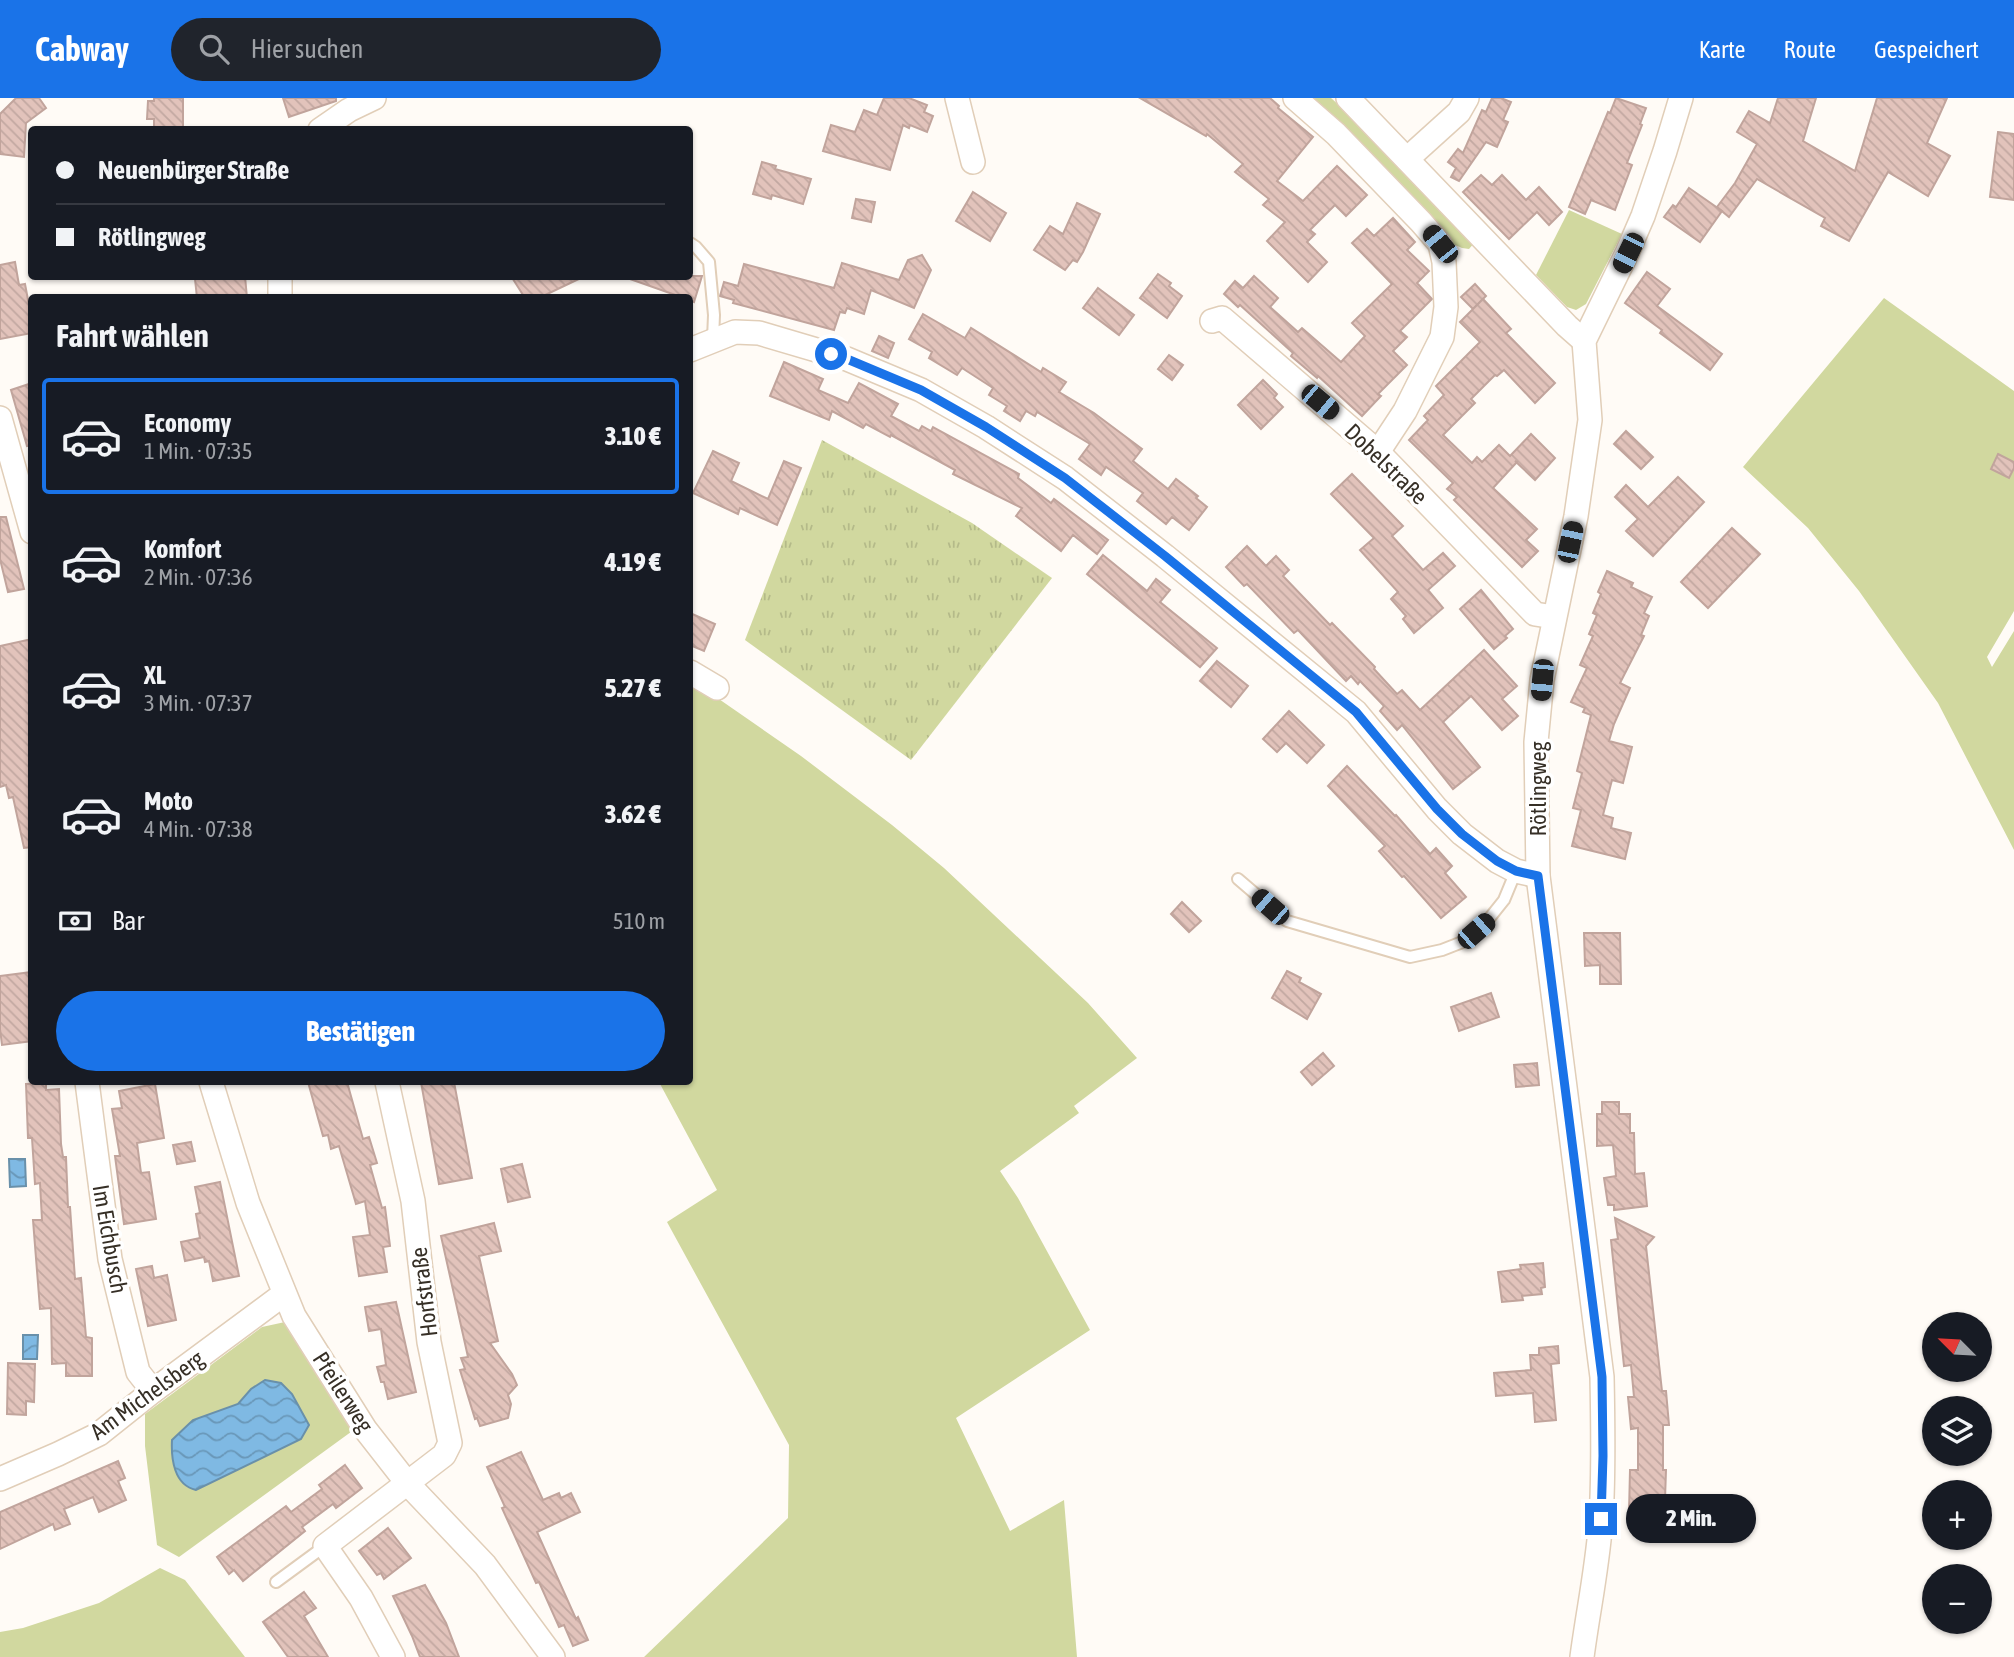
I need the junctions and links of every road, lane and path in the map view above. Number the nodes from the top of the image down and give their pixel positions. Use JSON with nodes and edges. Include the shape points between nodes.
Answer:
{"nodes":[{"id":1,"x":374,"y":98,"type":"edge"},
{"id":2,"x":957,"y":98,"type":"edge"},
{"id":3,"x":1295,"y":98,"type":"edge"},
{"id":4,"x":1348,"y":98,"type":"edge"},
{"id":5,"x":1467,"y":98,"type":"edge"},
{"id":6,"x":1681,"y":98,"type":"edge"},
{"id":7,"x":326,"y":126,"type":"edge"},
{"id":8,"x":1407,"y":159,"type":"junction"},
{"id":9,"x":973,"y":162,"type":"dead end"},
{"id":10,"x":693,"y":245,"type":"edge"},
{"id":11,"x":1212,"y":321,"type":"dead end"},
{"id":12,"x":713,"y":339,"type":"junction"},
{"id":13,"x":1584,"y":341,"type":"junction"},
{"id":14,"x":693,"y":349,"type":"edge"},
{"id":15,"x":0,"y":418,"type":"edge"},
{"id":16,"x":1378,"y":452,"type":"junction"},
{"id":17,"x":28,"y":518,"type":"edge"},
{"id":18,"x":1553,"y":617,"type":"junction"},
{"id":19,"x":693,"y":674,"type":"edge"},
{"id":20,"x":717,"y":688,"type":"dead end"},
{"id":21,"x":1527,"y":874,"type":"junction"},
{"id":22,"x":1238,"y":879,"type":"dead end"},
{"id":23,"x":87,"y":1085,"type":"edge"},
{"id":24,"x":212,"y":1085,"type":"edge"},
{"id":25,"x":388,"y":1085,"type":"edge"},
{"id":26,"x":284,"y":1294,"type":"junction"},
{"id":27,"x":153,"y":1391,"type":"junction"},
{"id":28,"x":0,"y":1479,"type":"edge"},
{"id":29,"x":408,"y":1484,"type":"junction"},
{"id":30,"x":325,"y":1546,"type":"junction"},
{"id":31,"x":276,"y":1582,"type":"dead end"},
{"id":32,"x":393,"y":1657,"type":"edge"},
{"id":33,"x":552,"y":1657,"type":"edge"},
{"id":34,"x":1582,"y":1657,"type":"edge"}],
"edges":[{"from":1,"to":7,"type":"street"},
{"from":2,"to":9,"type":"street"},
{"from":3,"to":16,"type":"street","via":[[1336,134],[1440,244],[1447,307],[1442,337],[1405,411]]},
{"from":4,"to":8,"type":"street"},
{"from":5,"to":8,"type":"street","via":[[1459,112]]},
{"from":6,"to":13,"type":"street","via":[[1643,216]]},
{"from":8,"to":13,"type":"street"},
{"from":10,"to":12,"type":"lane","via":[[709,262]]},
{"from":11,"to":16,"type":"street","name":"Dobelstraße","via":[[1222,318]]},
{"from":12,"to":14,"type":"street"},
{"from":12,"to":21,"type":"street","via":[[735,332],[759,333],[847,359],[921,390],[1065,478],[1356,712],[1462,834],[1497,861]]},
{"from":13,"to":18,"type":"street","name":"Rötlingweg","via":[[1590,420],[1576,516]]},
{"from":15,"to":17,"type":"street"},
{"from":16,"to":18,"type":"street","name":"Dobelstraße","via":[[1535,614]]},
{"from":18,"to":21,"type":"street","name":"Rötlingweg","via":[[1542,680]]},
{"from":19,"to":20,"type":"street"},
{"from":21,"to":22,"type":"lane","via":[[1465,941],[1410,957],[1287,920]]},
{"from":21,"to":34,"type":"street","name":"Rötlingweg","via":[[1602,1377],[1601,1519]]},
{"from":23,"to":27,"type":"street","name":"Im Eichbusch","via":[[110,1259],[138,1372]]},
{"from":24,"to":26,"type":"street","name":"Pfeilerweg","via":[[248,1203]]},
{"from":25,"to":29,"type":"street","name":"Horfstraße","via":[[413,1201],[429,1342],[450,1443],[444,1455]]},
{"from":26,"to":27,"type":"street","name":"Am Michelsberg"},
{"from":26,"to":29,"type":"street","name":"Pfeilerweg","via":[[365,1429]]},
{"from":27,"to":28,"type":"street","name":"Am Michelsberg","via":[[99,1434]]},
{"from":29,"to":30,"type":"street"},
{"from":29,"to":33,"type":"street","name":"Pfeilerweg","via":[[485,1565]]},
{"from":30,"to":31,"type":"lane"},
{"from":30,"to":32,"type":"street","via":[[361,1598]]}]}
